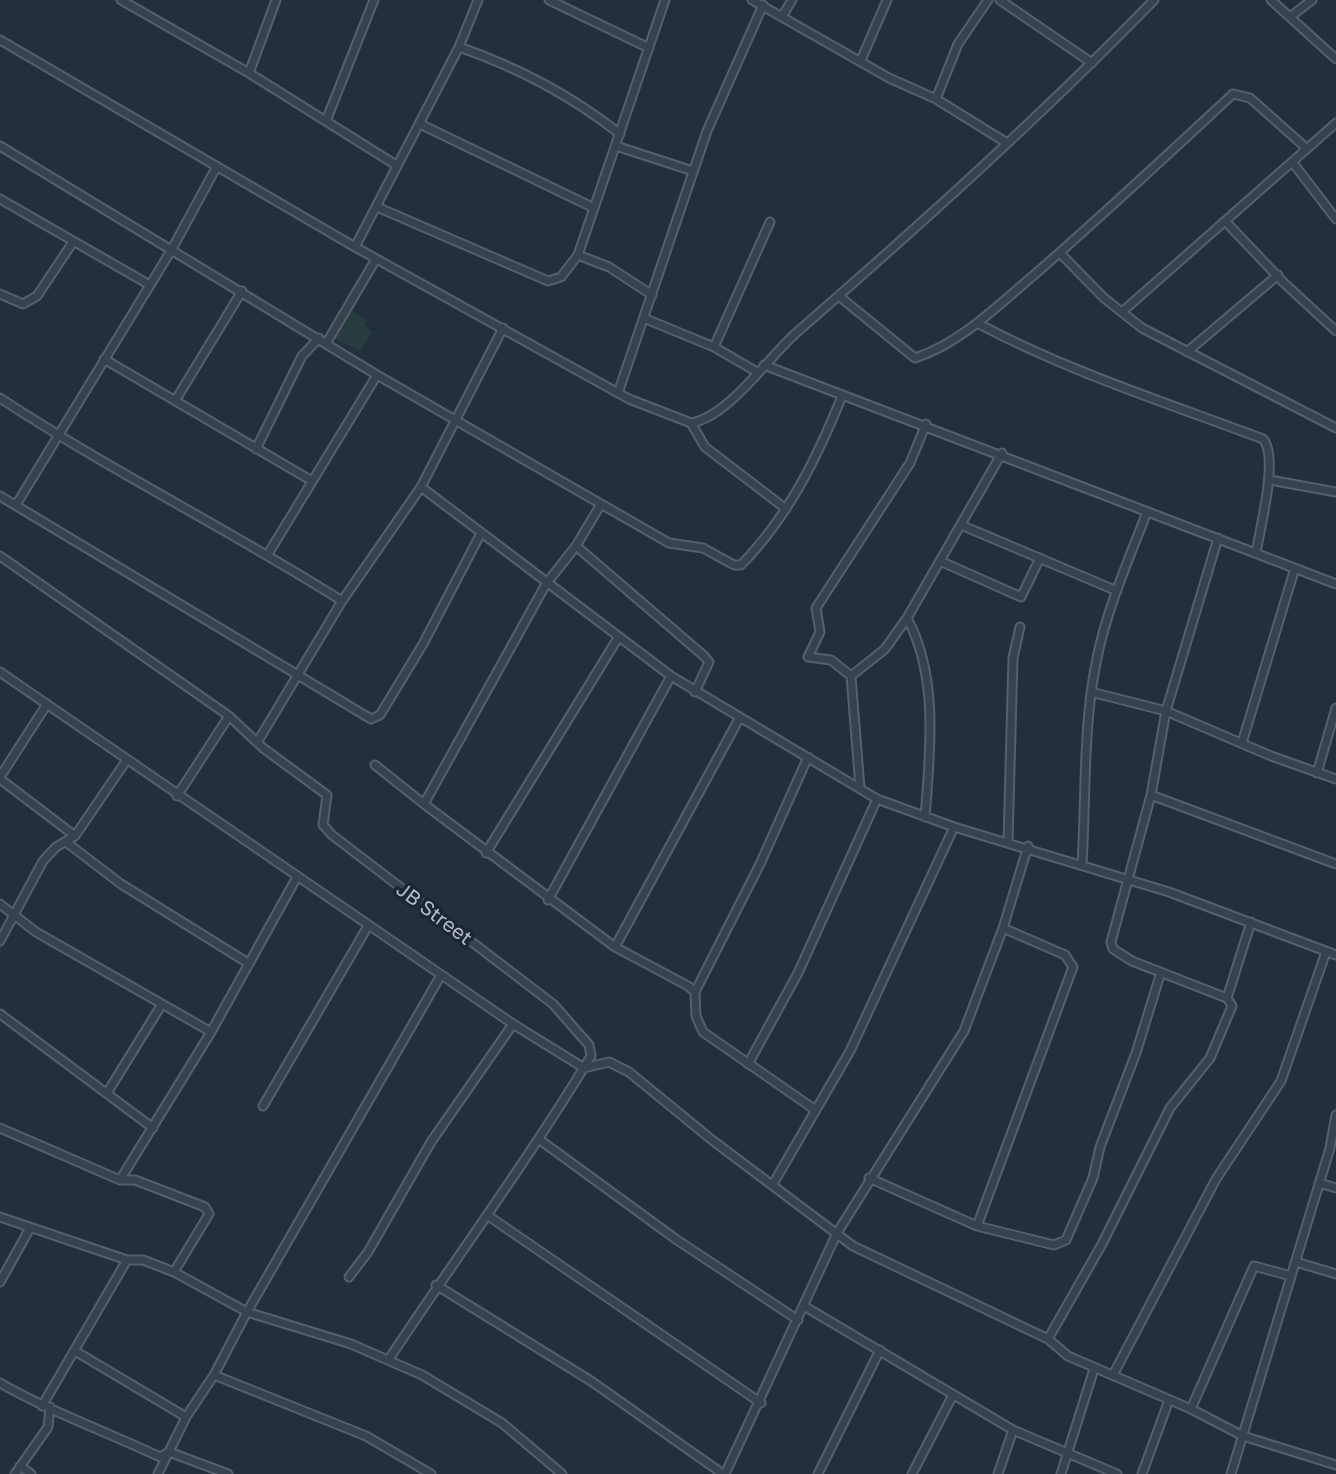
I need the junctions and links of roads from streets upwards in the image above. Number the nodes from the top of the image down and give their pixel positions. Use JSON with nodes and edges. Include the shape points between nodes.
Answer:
{"nodes":[{"id":1,"x":121,"y":0,"type":"edge"},
{"id":2,"x":276,"y":0,"type":"edge"},
{"id":3,"x":374,"y":0,"type":"edge"},
{"id":4,"x":478,"y":0,"type":"edge"},
{"id":5,"x":549,"y":0,"type":"edge"},
{"id":6,"x":665,"y":0,"type":"edge"},
{"id":7,"x":752,"y":0,"type":"edge"},
{"id":8,"x":792,"y":0,"type":"edge"},
{"id":9,"x":887,"y":0,"type":"edge"},
{"id":10,"x":988,"y":0,"type":"edge"},
{"id":11,"x":1000,"y":0,"type":"edge"},
{"id":12,"x":1154,"y":0,"type":"edge"},
{"id":13,"x":1271,"y":0,"type":"edge"},
{"id":14,"x":1312,"y":0,"type":"edge"},
{"id":15,"x":763,"y":5,"type":"junction"},
{"id":16,"x":783,"y":15,"type":"junction"},
{"id":17,"x":1290,"y":17,"type":"junction"},
{"id":18,"x":0,"y":40,"type":"edge"},
{"id":19,"x":459,"y":47,"type":"junction"},
{"id":20,"x":649,"y":48,"type":"junction"},
{"id":21,"x":1336,"y":59,"type":"edge"},
{"id":22,"x":861,"y":60,"type":"junction"},
{"id":23,"x":1092,"y":63,"type":"junction"},
{"id":24,"x":249,"y":73,"type":"junction"},
{"id":25,"x":936,"y":99,"type":"junction"},
{"id":26,"x":326,"y":121,"type":"junction"},
{"id":27,"x":1336,"y":123,"type":"edge"},
{"id":28,"x":420,"y":124,"type":"junction"},
{"id":29,"x":620,"y":134,"type":"junction"},
{"id":30,"x":1007,"y":143,"type":"junction"},
{"id":31,"x":0,"y":146,"type":"edge"},
{"id":32,"x":616,"y":146,"type":"junction"},
{"id":33,"x":1305,"y":147,"type":"junction"},
{"id":34,"x":1293,"y":163,"type":"junction"},
{"id":35,"x":396,"y":165,"type":"junction"},
{"id":36,"x":217,"y":166,"type":"junction"},
{"id":37,"x":693,"y":171,"type":"junction"},
{"id":38,"x":0,"y":199,"type":"edge"},
{"id":39,"x":377,"y":207,"type":"junction"},
{"id":40,"x":592,"y":207,"type":"junction"},
{"id":41,"x":1336,"y":219,"type":"edge"},
{"id":42,"x":1225,"y":221,"type":"junction"},
{"id":43,"x":770,"y":222,"type":"dead end"},
{"id":44,"x":73,"y":242,"type":"junction"},
{"id":45,"x":355,"y":247,"type":"junction"},
{"id":46,"x":172,"y":249,"type":"junction"},
{"id":47,"x":1060,"y":253,"type":"junction"},
{"id":48,"x":578,"y":255,"type":"junction"},
{"id":49,"x":376,"y":259,"type":"junction"},
{"id":50,"x":1278,"y":275,"type":"junction"},
{"id":51,"x":148,"y":284,"type":"junction"},
{"id":52,"x":242,"y":291,"type":"junction"},
{"id":53,"x":0,"y":294,"type":"edge"},
{"id":54,"x":652,"y":295,"type":"junction"},
{"id":55,"x":840,"y":297,"type":"junction"},
{"id":56,"x":1122,"y":312,"type":"junction"},
{"id":57,"x":646,"y":319,"type":"junction"},
{"id":58,"x":977,"y":323,"type":"junction"},
{"id":59,"x":503,"y":328,"type":"junction"},
{"id":60,"x":1336,"y":331,"type":"edge"},
{"id":61,"x":323,"y":340,"type":"junction"},
{"id":62,"x":714,"y":347,"type":"junction"},
{"id":63,"x":1187,"y":352,"type":"junction"},
{"id":64,"x":104,"y":359,"type":"junction"},
{"id":65,"x":764,"y":365,"type":"junction"},
{"id":66,"x":757,"y":372,"type":"junction"},
{"id":67,"x":377,"y":375,"type":"junction"},
{"id":68,"x":618,"y":393,"type":"junction"},
{"id":69,"x":842,"y":396,"type":"junction"},
{"id":70,"x":0,"y":398,"type":"edge"},
{"id":71,"x":175,"y":401,"type":"junction"},
{"id":72,"x":455,"y":421,"type":"junction"},
{"id":73,"x":691,"y":423,"type":"junction"},
{"id":74,"x":926,"y":424,"type":"junction"},
{"id":75,"x":1336,"y":428,"type":"edge"},
{"id":76,"x":59,"y":436,"type":"junction"},
{"id":77,"x":256,"y":449,"type":"junction"},
{"id":78,"x":1002,"y":453,"type":"junction"},
{"id":79,"x":1270,"y":480,"type":"junction"},
{"id":80,"x":312,"y":481,"type":"junction"},
{"id":81,"x":421,"y":487,"type":"junction"},
{"id":82,"x":1336,"y":492,"type":"edge"},
{"id":83,"x":0,"y":496,"type":"edge"},
{"id":84,"x":601,"y":504,"type":"junction"},
{"id":85,"x":16,"y":505,"type":"junction"},
{"id":86,"x":786,"y":509,"type":"junction"},
{"id":87,"x":1147,"y":512,"type":"junction"},
{"id":88,"x":961,"y":525,"type":"junction"},
{"id":89,"x":480,"y":535,"type":"junction"},
{"id":90,"x":1218,"y":538,"type":"junction"},
{"id":91,"x":576,"y":546,"type":"junction"},
{"id":92,"x":1256,"y":553,"type":"junction"},
{"id":93,"x":268,"y":554,"type":"junction"},
{"id":94,"x":0,"y":556,"type":"edge"},
{"id":95,"x":1040,"y":558,"type":"junction"},
{"id":96,"x":940,"y":561,"type":"junction"},
{"id":97,"x":1295,"y":568,"type":"junction"},
{"id":98,"x":546,"y":584,"type":"junction"},
{"id":99,"x":1336,"y":584,"type":"edge"},
{"id":100,"x":1117,"y":591,"type":"junction"},
{"id":101,"x":342,"y":601,"type":"junction"},
{"id":102,"x":907,"y":618,"type":"junction"},
{"id":103,"x":1020,"y":627,"type":"dead end"},
{"id":104,"x":618,"y":638,"type":"junction"},
{"id":105,"x":0,"y":672,"type":"edge"},
{"id":106,"x":296,"y":673,"type":"junction"},
{"id":107,"x":671,"y":676,"type":"junction"},
{"id":108,"x":851,"y":676,"type":"junction"},
{"id":109,"x":695,"y":692,"type":"junction"},
{"id":110,"x":1091,"y":692,"type":"junction"},
{"id":111,"x":47,"y":704,"type":"junction"},
{"id":112,"x":1336,"y":708,"type":"edge"},
{"id":113,"x":1166,"y":711,"type":"junction"},
{"id":114,"x":229,"y":716,"type":"junction"},
{"id":115,"x":740,"y":717,"type":"junction"},
{"id":116,"x":258,"y":741,"type":"junction"},
{"id":117,"x":1242,"y":743,"type":"junction"},
{"id":118,"x":808,"y":757,"type":"junction"},
{"id":119,"x":126,"y":761,"type":"junction"},
{"id":120,"x":375,"y":765,"type":"dead end"},
{"id":121,"x":1317,"y":773,"type":"junction"},
{"id":122,"x":0,"y":778,"type":"edge"},
{"id":123,"x":1336,"y":779,"type":"edge"},
{"id":124,"x":860,"y":788,"type":"junction"},
{"id":125,"x":1151,"y":795,"type":"junction"},
{"id":126,"x":177,"y":796,"type":"junction"},
{"id":127,"x":877,"y":799,"type":"junction"},
{"id":128,"x":424,"y":804,"type":"junction"},
{"id":129,"x":925,"y":817,"type":"junction"},
{"id":130,"x":954,"y":827,"type":"junction"},
{"id":131,"x":75,"y":836,"type":"junction"},
{"id":132,"x":66,"y":842,"type":"junction"},
{"id":133,"x":1008,"y":842,"type":"junction"},
{"id":134,"x":1028,"y":846,"type":"junction"},
{"id":135,"x":486,"y":853,"type":"junction"},
{"id":136,"x":1082,"y":864,"type":"junction"},
{"id":137,"x":1336,"y":864,"type":"edge"},
{"id":138,"x":297,"y":877,"type":"junction"},
{"id":139,"x":1129,"y":878,"type":"junction"},
{"id":140,"x":548,"y":900,"type":"junction"},
{"id":141,"x":0,"y":904,"type":"edge"},
{"id":142,"x":15,"y":915,"type":"junction"},
{"id":143,"x":1251,"y":922,"type":"junction"},
{"id":144,"x":368,"y":926,"type":"junction"},
{"id":145,"x":1003,"y":928,"type":"junction"},
{"id":146,"x":0,"y":941,"type":"edge"},
{"id":147,"x":615,"y":947,"type":"junction"},
{"id":148,"x":1326,"y":952,"type":"junction"},
{"id":149,"x":1336,"y":955,"type":"edge"},
{"id":150,"x":248,"y":963,"type":"junction"},
{"id":151,"x":1161,"y":972,"type":"junction"},
{"id":152,"x":441,"y":975,"type":"junction"},
{"id":153,"x":695,"y":992,"type":"junction"},
{"id":154,"x":1227,"y":998,"type":"junction"},
{"id":155,"x":162,"y":1004,"type":"junction"},
{"id":156,"x":0,"y":1014,"type":"edge"},
{"id":157,"x":513,"y":1024,"type":"junction"},
{"id":158,"x":211,"y":1032,"type":"junction"},
{"id":159,"x":748,"y":1064,"type":"junction"},
{"id":160,"x":584,"y":1068,"type":"junction"},
{"id":161,"x":107,"y":1093,"type":"junction"},
{"id":162,"x":263,"y":1106,"type":"dead end"},
{"id":163,"x":814,"y":1109,"type":"junction"},
{"id":164,"x":1336,"y":1115,"type":"edge"},
{"id":165,"x":0,"y":1128,"type":"edge"},
{"id":166,"x":153,"y":1128,"type":"junction"},
{"id":167,"x":540,"y":1140,"type":"junction"},
{"id":168,"x":869,"y":1178,"type":"junction"},
{"id":169,"x":120,"y":1180,"type":"junction"},
{"id":170,"x":1319,"y":1183,"type":"junction"},
{"id":171,"x":773,"y":1184,"type":"junction"},
{"id":172,"x":1336,"y":1188,"type":"edge"},
{"id":173,"x":487,"y":1215,"type":"junction"},
{"id":174,"x":0,"y":1217,"type":"edge"},
{"id":175,"x":977,"y":1226,"type":"junction"},
{"id":176,"x":30,"y":1228,"type":"junction"},
{"id":177,"x":837,"y":1233,"type":"junction"},
{"id":178,"x":127,"y":1260,"type":"junction"},
{"id":179,"x":1296,"y":1262,"type":"junction"},
{"id":180,"x":174,"y":1272,"type":"junction"},
{"id":181,"x":1336,"y":1274,"type":"edge"},
{"id":182,"x":1291,"y":1276,"type":"junction"},
{"id":183,"x":349,"y":1277,"type":"dead end"},
{"id":184,"x":0,"y":1282,"type":"edge"},
{"id":185,"x":436,"y":1285,"type":"junction"},
{"id":186,"x":804,"y":1306,"type":"junction"},
{"id":187,"x":247,"y":1312,"type":"junction"},
{"id":188,"x":798,"y":1320,"type":"junction"},
{"id":189,"x":1048,"y":1339,"type":"junction"},
{"id":190,"x":880,"y":1350,"type":"junction"},
{"id":191,"x":75,"y":1351,"type":"junction"},
{"id":192,"x":389,"y":1359,"type":"junction"},
{"id":193,"x":1094,"y":1369,"type":"junction"},
{"id":194,"x":214,"y":1375,"type":"junction"},
{"id":195,"x":1113,"y":1375,"type":"junction"},
{"id":196,"x":0,"y":1383,"type":"edge"},
{"id":197,"x":953,"y":1395,"type":"junction"},
{"id":198,"x":1169,"y":1400,"type":"junction"},
{"id":199,"x":761,"y":1403,"type":"junction"},
{"id":200,"x":46,"y":1407,"type":"junction"},
{"id":201,"x":1191,"y":1409,"type":"junction"},
{"id":202,"x":186,"y":1417,"type":"junction"},
{"id":203,"x":1013,"y":1430,"type":"junction"},
{"id":204,"x":1243,"y":1436,"type":"junction"},
{"id":205,"x":169,"y":1452,"type":"junction"},
{"id":206,"x":1066,"y":1455,"type":"junction"},
{"id":207,"x":1336,"y":1465,"type":"edge"},
{"id":208,"x":20,"y":1466,"type":"junction"},
{"id":209,"x":15,"y":1474,"type":"edge"},
{"id":210,"x":31,"y":1474,"type":"edge"},
{"id":211,"x":158,"y":1474,"type":"edge"},
{"id":212,"x":228,"y":1474,"type":"edge"},
{"id":213,"x":431,"y":1474,"type":"edge"},
{"id":214,"x":562,"y":1474,"type":"edge"},
{"id":215,"x":724,"y":1474,"type":"edge"},
{"id":216,"x":818,"y":1474,"type":"edge"},
{"id":217,"x":912,"y":1474,"type":"edge"},
{"id":218,"x":998,"y":1474,"type":"edge"},
{"id":219,"x":1061,"y":1474,"type":"edge"},
{"id":220,"x":1117,"y":1474,"type":"edge"},
{"id":221,"x":1142,"y":1474,"type":"edge"},
{"id":222,"x":1231,"y":1474,"type":"edge"}],
"edges":[{"from":1,"to":24,"type":"street"},
{"from":2,"to":24,"type":"street"},
{"from":3,"to":26,"type":"street"},
{"from":4,"to":19,"type":"street"},
{"from":5,"to":20,"type":"street"},
{"from":6,"to":20,"type":"street"},
{"from":7,"to":15,"type":"street"},
{"from":8,"to":16,"type":"street"},
{"from":9,"to":22,"type":"street"},
{"from":10,"to":25,"type":"street","via":[[958,44]]},
{"from":11,"to":23,"type":"street"},
{"from":12,"to":23,"type":"street"},
{"from":13,"to":17,"type":"street"},
{"from":14,"to":17,"type":"street"},
{"from":15,"to":16,"type":"street"},
{"from":15,"to":37,"type":"street"},
{"from":16,"to":22,"type":"street"},
{"from":17,"to":21,"type":"street"},
{"from":18,"to":36,"type":"street"},
{"from":19,"to":28,"type":"street"},
{"from":19,"to":29,"type":"street","via":[[533,77]]},
{"from":20,"to":29,"type":"street"},
{"from":22,"to":25,"type":"street"},
{"from":23,"to":30,"type":"street"},
{"from":24,"to":26,"type":"street"},
{"from":25,"to":30,"type":"street"},
{"from":26,"to":35,"type":"street"},
{"from":27,"to":33,"type":"street"},
{"from":28,"to":35,"type":"street"},
{"from":28,"to":40,"type":"street"},
{"from":29,"to":32,"type":"street"},
{"from":30,"to":55,"type":"street"},
{"from":31,"to":46,"type":"street"},
{"from":32,"to":37,"type":"street"},
{"from":32,"to":40,"type":"street"},
{"from":33,"to":34,"type":"street"},
{"from":33,"to":47,"type":"street","via":[[1250,98],[1233,94]]},
{"from":34,"to":41,"type":"street"},
{"from":34,"to":42,"type":"street"},
{"from":35,"to":39,"type":"street"},
{"from":36,"to":45,"type":"street"},
{"from":36,"to":46,"type":"street"},
{"from":37,"to":54,"type":"street"},
{"from":38,"to":44,"type":"street"},
{"from":39,"to":45,"type":"street"},
{"from":39,"to":48,"type":"street","via":[[548,281],[561,277]]},
{"from":40,"to":48,"type":"street"},
{"from":42,"to":50,"type":"street"},
{"from":42,"to":56,"type":"street"},
{"from":43,"to":62,"type":"street"},
{"from":44,"to":51,"type":"street"},
{"from":44,"to":53,"type":"street","via":[[37,296],[23,304]]},
{"from":45,"to":49,"type":"street"},
{"from":46,"to":51,"type":"street"},
{"from":46,"to":52,"type":"street"},
{"from":47,"to":56,"type":"street"},
{"from":47,"to":58,"type":"street"},
{"from":48,"to":54,"type":"street","via":[[609,267]]},
{"from":49,"to":59,"type":"street"},
{"from":49,"to":61,"type":"street"},
{"from":50,"to":60,"type":"street"},
{"from":50,"to":63,"type":"street"},
{"from":51,"to":64,"type":"street"},
{"from":52,"to":61,"type":"street"},
{"from":52,"to":71,"type":"street"},
{"from":54,"to":57,"type":"street"},
{"from":55,"to":58,"type":"street","via":[[915,358]]},
{"from":55,"to":65,"type":"street"},
{"from":56,"to":63,"type":"street"},
{"from":57,"to":62,"type":"street"},
{"from":57,"to":68,"type":"street"},
{"from":58,"to":79,"type":"street","via":[[1013,342],[1263,439]]},
{"from":59,"to":68,"type":"street"},
{"from":59,"to":72,"type":"street"},
{"from":61,"to":67,"type":"street"},
{"from":61,"to":77,"type":"street","via":[[302,356]]},
{"from":62,"to":66,"type":"street"},
{"from":63,"to":75,"type":"street"},
{"from":64,"to":71,"type":"street"},
{"from":64,"to":76,"type":"street"},
{"from":65,"to":66,"type":"street"},
{"from":65,"to":69,"type":"street"},
{"from":66,"to":73,"type":"street","via":[[716,413]]},
{"from":67,"to":72,"type":"street"},
{"from":67,"to":80,"type":"street"},
{"from":68,"to":73,"type":"street"},
{"from":69,"to":74,"type":"street"},
{"from":69,"to":86,"type":"street","via":[[820,450]]},
{"from":70,"to":76,"type":"street"},
{"from":71,"to":77,"type":"street"},
{"from":72,"to":81,"type":"street"},
{"from":72,"to":84,"type":"street"},
{"from":73,"to":86,"type":"street","via":[[705,447]]},
{"from":74,"to":78,"type":"street"},
{"from":74,"to":108,"type":"street","via":[[910,463],[816,608],[820,632],[808,657],[831,660]]},
{"from":76,"to":85,"type":"street"},
{"from":76,"to":93,"type":"street"},
{"from":77,"to":80,"type":"street"},
{"from":78,"to":87,"type":"street"},
{"from":78,"to":88,"type":"street"},
{"from":79,"to":82,"type":"street"},
{"from":79,"to":92,"type":"street"},
{"from":80,"to":93,"type":"street"},
{"from":81,"to":89,"type":"street"},
{"from":81,"to":101,"type":"street"},
{"from":83,"to":85,"type":"street"},
{"from":84,"to":86,"type":"street","via":[[669,543],[712,550],[738,566]]},
{"from":84,"to":91,"type":"street"},
{"from":85,"to":106,"type":"street"},
{"from":87,"to":90,"type":"street"},
{"from":87,"to":100,"type":"street"},
{"from":88,"to":95,"type":"street"},
{"from":88,"to":96,"type":"street"},
{"from":89,"to":98,"type":"street"},
{"from":89,"to":106,"type":"street","via":[[380,715],[371,719]]},
{"from":90,"to":92,"type":"street"},
{"from":90,"to":113,"type":"street"},
{"from":91,"to":98,"type":"street"},
{"from":91,"to":109,"type":"street","via":[[709,662]]},
{"from":92,"to":97,"type":"street"},
{"from":93,"to":101,"type":"street"},
{"from":94,"to":114,"type":"street","name":"JB Street"},
{"from":95,"to":96,"type":"street","via":[[1021,597]]},
{"from":95,"to":100,"type":"street"},
{"from":96,"to":102,"type":"street"},
{"from":97,"to":99,"type":"street"},
{"from":97,"to":117,"type":"street"},
{"from":98,"to":104,"type":"street"},
{"from":98,"to":128,"type":"street"},
{"from":100,"to":110,"type":"street"},
{"from":101,"to":106,"type":"street"},
{"from":102,"to":108,"type":"street","via":[[885,649]]},
{"from":102,"to":129,"type":"street","via":[[922,654],[930,718]]},
{"from":103,"to":133,"type":"street","via":[[1013,658]]},
{"from":104,"to":107,"type":"street"},
{"from":104,"to":135,"type":"street"},
{"from":105,"to":111,"type":"street"},
{"from":106,"to":116,"type":"street"},
{"from":107,"to":109,"type":"street"},
{"from":107,"to":140,"type":"street"},
{"from":108,"to":124,"type":"street"},
{"from":109,"to":115,"type":"street"},
{"from":110,"to":113,"type":"street"},
{"from":110,"to":136,"type":"street"},
{"from":111,"to":119,"type":"street"},
{"from":111,"to":122,"type":"street"},
{"from":112,"to":121,"type":"street"},
{"from":113,"to":117,"type":"street"},
{"from":113,"to":125,"type":"street"},
{"from":114,"to":116,"type":"street","name":"JB Street"},
{"from":114,"to":126,"type":"street"},
{"from":115,"to":118,"type":"street"},
{"from":115,"to":147,"type":"street"},
{"from":116,"to":160,"type":"street","name":"JB Street","via":[[327,795],[323,825],[332,835],[553,1004],[589,1045],[591,1056]]},
{"from":117,"to":121,"type":"street"},
{"from":118,"to":124,"type":"street"},
{"from":118,"to":153,"type":"street"},
{"from":119,"to":126,"type":"street"},
{"from":119,"to":131,"type":"street"},
{"from":120,"to":128,"type":"street"},
{"from":121,"to":123,"type":"street"},
{"from":122,"to":131,"type":"street"},
{"from":124,"to":127,"type":"street"},
{"from":125,"to":137,"type":"street"},
{"from":125,"to":139,"type":"street"},
{"from":126,"to":138,"type":"street"},
{"from":127,"to":129,"type":"street"},
{"from":127,"to":159,"type":"street","via":[[798,973]]},
{"from":128,"to":135,"type":"street"},
{"from":129,"to":130,"type":"street"},
{"from":130,"to":133,"type":"street"},
{"from":130,"to":163,"type":"street","via":[[850,1051]]},
{"from":131,"to":132,"type":"street"},
{"from":132,"to":142,"type":"street","via":[[43,861]]},
{"from":132,"to":150,"type":"street","via":[[121,884]]},
{"from":133,"to":134,"type":"street"},
{"from":134,"to":136,"type":"street"},
{"from":134,"to":145,"type":"street"},
{"from":135,"to":140,"type":"street"},
{"from":136,"to":139,"type":"street"},
{"from":138,"to":144,"type":"street"},
{"from":138,"to":150,"type":"street"},
{"from":139,"to":143,"type":"street"},
{"from":139,"to":151,"type":"street","via":[[1113,930],[1113,949]]},
{"from":140,"to":147,"type":"street"},
{"from":141,"to":142,"type":"street"},
{"from":142,"to":146,"type":"street"},
{"from":142,"to":155,"type":"street"},
{"from":143,"to":148,"type":"street"},
{"from":143,"to":154,"type":"street"},
{"from":144,"to":152,"type":"street"},
{"from":144,"to":162,"type":"street"},
{"from":145,"to":168,"type":"street","via":[[964,1031]]},
{"from":145,"to":175,"type":"street","via":[[1065,955],[1073,967]]},
{"from":147,"to":153,"type":"street"},
{"from":148,"to":149,"type":"street"},
{"from":148,"to":195,"type":"street","via":[[1281,1081],[1216,1179]]},
{"from":150,"to":158,"type":"street"},
{"from":151,"to":154,"type":"street"},
{"from":151,"to":175,"type":"street","via":[[1093,1178],[1066,1240],[1054,1245]]},
{"from":152,"to":157,"type":"street"},
{"from":152,"to":187,"type":"street"},
{"from":153,"to":159,"type":"street","via":[[703,1032]]},
{"from":154,"to":189,"type":"street","via":[[1232,1006],[1210,1058],[1170,1108]]},
{"from":155,"to":158,"type":"street"},
{"from":155,"to":161,"type":"street"},
{"from":156,"to":161,"type":"street"},
{"from":157,"to":160,"type":"street"},
{"from":157,"to":183,"type":"street","via":[[431,1142]]},
{"from":158,"to":166,"type":"street"},
{"from":159,"to":163,"type":"street"},
{"from":160,"to":167,"type":"street"},
{"from":160,"to":171,"type":"street","via":[[609,1062],[629,1072]]},
{"from":161,"to":166,"type":"street"},
{"from":163,"to":171,"type":"street"},
{"from":164,"to":170,"type":"street"},
{"from":165,"to":169,"type":"street"},
{"from":166,"to":169,"type":"street"},
{"from":167,"to":173,"type":"street"},
{"from":167,"to":188,"type":"street"},
{"from":168,"to":175,"type":"street"},
{"from":168,"to":177,"type":"street"},
{"from":169,"to":180,"type":"street","via":[[135,1180],[205,1207],[209,1214]]},
{"from":170,"to":172,"type":"street"},
{"from":170,"to":179,"type":"street"},
{"from":171,"to":177,"type":"street"},
{"from":173,"to":185,"type":"street"},
{"from":173,"to":199,"type":"street"},
{"from":174,"to":176,"type":"street"},
{"from":176,"to":178,"type":"street"},
{"from":176,"to":184,"type":"street"},
{"from":177,"to":186,"type":"street"},
{"from":177,"to":189,"type":"street","via":[[874,1257]]},
{"from":178,"to":180,"type":"street"},
{"from":178,"to":191,"type":"street"},
{"from":179,"to":181,"type":"street"},
{"from":179,"to":182,"type":"street"},
{"from":180,"to":187,"type":"street"},
{"from":182,"to":201,"type":"street","via":[[1254,1266]]},
{"from":182,"to":204,"type":"street"},
{"from":185,"to":192,"type":"street"},
{"from":185,"to":215,"type":"street","via":[[591,1381]]},
{"from":186,"to":188,"type":"street"},
{"from":186,"to":190,"type":"street"},
{"from":187,"to":192,"type":"street"},
{"from":187,"to":194,"type":"street"},
{"from":188,"to":199,"type":"street"},
{"from":189,"to":193,"type":"street"},
{"from":190,"to":197,"type":"street"},
{"from":190,"to":216,"type":"street"},
{"from":191,"to":200,"type":"street"},
{"from":191,"to":202,"type":"street"},
{"from":192,"to":214,"type":"street","via":[[454,1391]]},
{"from":193,"to":195,"type":"street"},
{"from":193,"to":206,"type":"street"},
{"from":194,"to":202,"type":"street"},
{"from":194,"to":213,"type":"street","via":[[366,1436]]},
{"from":195,"to":198,"type":"street"},
{"from":196,"to":200,"type":"street"},
{"from":197,"to":203,"type":"street"},
{"from":197,"to":217,"type":"street"},
{"from":198,"to":201,"type":"street"},
{"from":198,"to":221,"type":"street"},
{"from":199,"to":215,"type":"street"},
{"from":200,"to":205,"type":"street","via":[[160,1457]]},
{"from":200,"to":208,"type":"street","via":[[48,1427]]},
{"from":201,"to":204,"type":"street"},
{"from":202,"to":205,"type":"street"},
{"from":203,"to":206,"type":"street"},
{"from":203,"to":218,"type":"street"},
{"from":204,"to":207,"type":"street"},
{"from":204,"to":222,"type":"street"},
{"from":205,"to":211,"type":"street"},
{"from":205,"to":212,"type":"street"},
{"from":206,"to":219,"type":"street"},
{"from":206,"to":220,"type":"street"},
{"from":208,"to":209,"type":"street"},
{"from":208,"to":210,"type":"street"}]}
